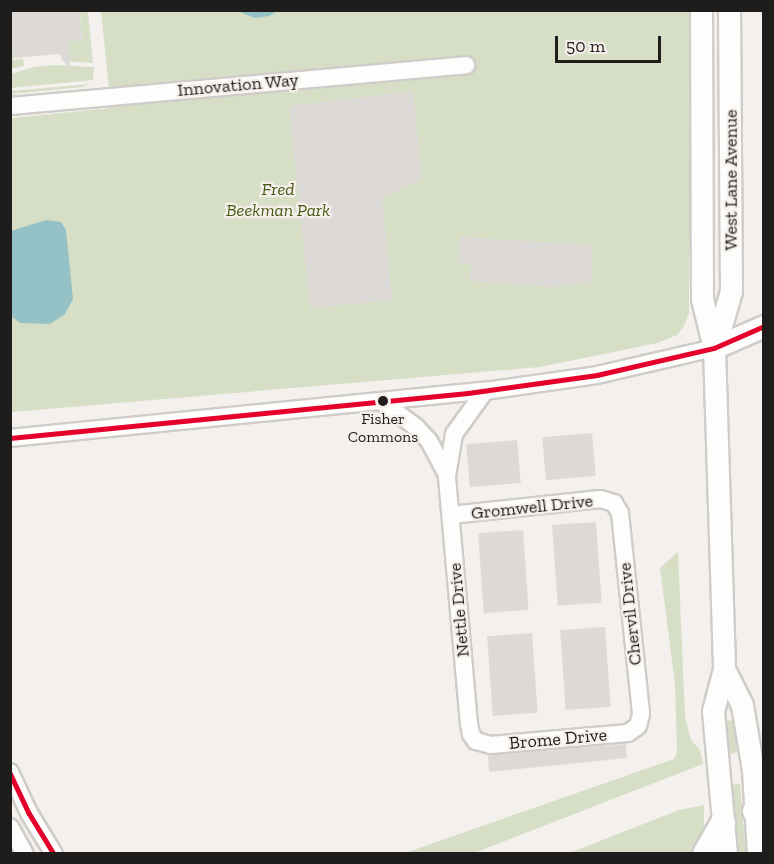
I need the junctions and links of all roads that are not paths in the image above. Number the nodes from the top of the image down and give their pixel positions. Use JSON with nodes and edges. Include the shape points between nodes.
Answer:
{"nodes":[{"id":1,"x":700,"y":10,"type":"edge"},
{"id":2,"x":729,"y":10,"type":"edge"},
{"id":3,"x":466,"y":64,"type":"dead end"},
{"id":4,"x":10,"y":106,"type":"edge"},
{"id":5,"x":764,"y":326,"type":"edge"},
{"id":6,"x":714,"y":348,"type":"junction"},
{"id":7,"x":485,"y":391,"type":"junction"},
{"id":8,"x":381,"y":400,"type":"junction"},
{"id":9,"x":10,"y":438,"type":"edge"},
{"id":10,"x":447,"y":476,"type":"junction"},
{"id":11,"x":614,"y":503,"type":"joint"},
{"id":12,"x":451,"y":515,"type":"junction"},
{"id":13,"x":724,"y":669,"type":"junction"},
{"id":14,"x":638,"y":726,"type":"joint"},
{"id":15,"x":476,"y":741,"type":"joint"},
{"id":16,"x":10,"y":772,"type":"edge"},
{"id":17,"x":759,"y":815,"type":"edge"},
{"id":18,"x":723,"y":823,"type":"junction"},
{"id":19,"x":10,"y":827,"type":"edge"},
{"id":20,"x":25,"y":854,"type":"edge"},
{"id":21,"x":54,"y":854,"type":"edge"},
{"id":22,"x":705,"y":854,"type":"edge"},
{"id":23,"x":726,"y":854,"type":"edge"},
{"id":24,"x":758,"y":854,"type":"edge"}],
"edges":[{"from":1,"to":6,"type":"main road","name":"West Lane Avenue","via":[[702,299]]},
{"from":2,"to":6,"type":"main road","name":"West Lane Avenue","via":[[731,291]]},
{"from":3,"to":4,"type":"street","name":"Innovation Way"},
{"from":5,"to":6,"type":"main road"},
{"from":6,"to":7,"type":"street","via":[[597,375]]},
{"from":6,"to":13,"type":"main road","name":"West Lane Avenue"},
{"from":7,"to":8,"type":"street"},
{"from":7,"to":10,"type":"street","name":"Nettle Drive","via":[[454,434]]},
{"from":8,"to":9,"type":"street"},
{"from":8,"to":10,"type":"street","name":"Nettle Drive","via":[[429,441]]},
{"from":10,"to":12,"type":"street","name":"Nettle Drive"},
{"from":11,"to":12,"type":"street","name":"Gromwell Drive","via":[[600,500]]},
{"from":11,"to":14,"type":"street","name":"Chervil Drive","via":[[620,513],[641,714]]},
{"from":12,"to":15,"type":"street","name":"Nettle Drive","via":[[469,724]]},
{"from":13,"to":17,"type":"main road","name":"West Lane Avenue","via":[[742,705]]},
{"from":13,"to":18,"type":"main road","name":"West Lane Avenue","via":[[712,711]]},
{"from":14,"to":15,"type":"street","name":"Brome Drive","via":[[628,733],[492,745]]},
{"from":16,"to":21,"type":"street"},
{"from":17,"to":24,"type":"main road","name":"West Lane Avenue"},
{"from":18,"to":22,"type":"highway"},
{"from":18,"to":23,"type":"main road","name":"West Lane Avenue"},
{"from":19,"to":20,"type":"street"}]}
